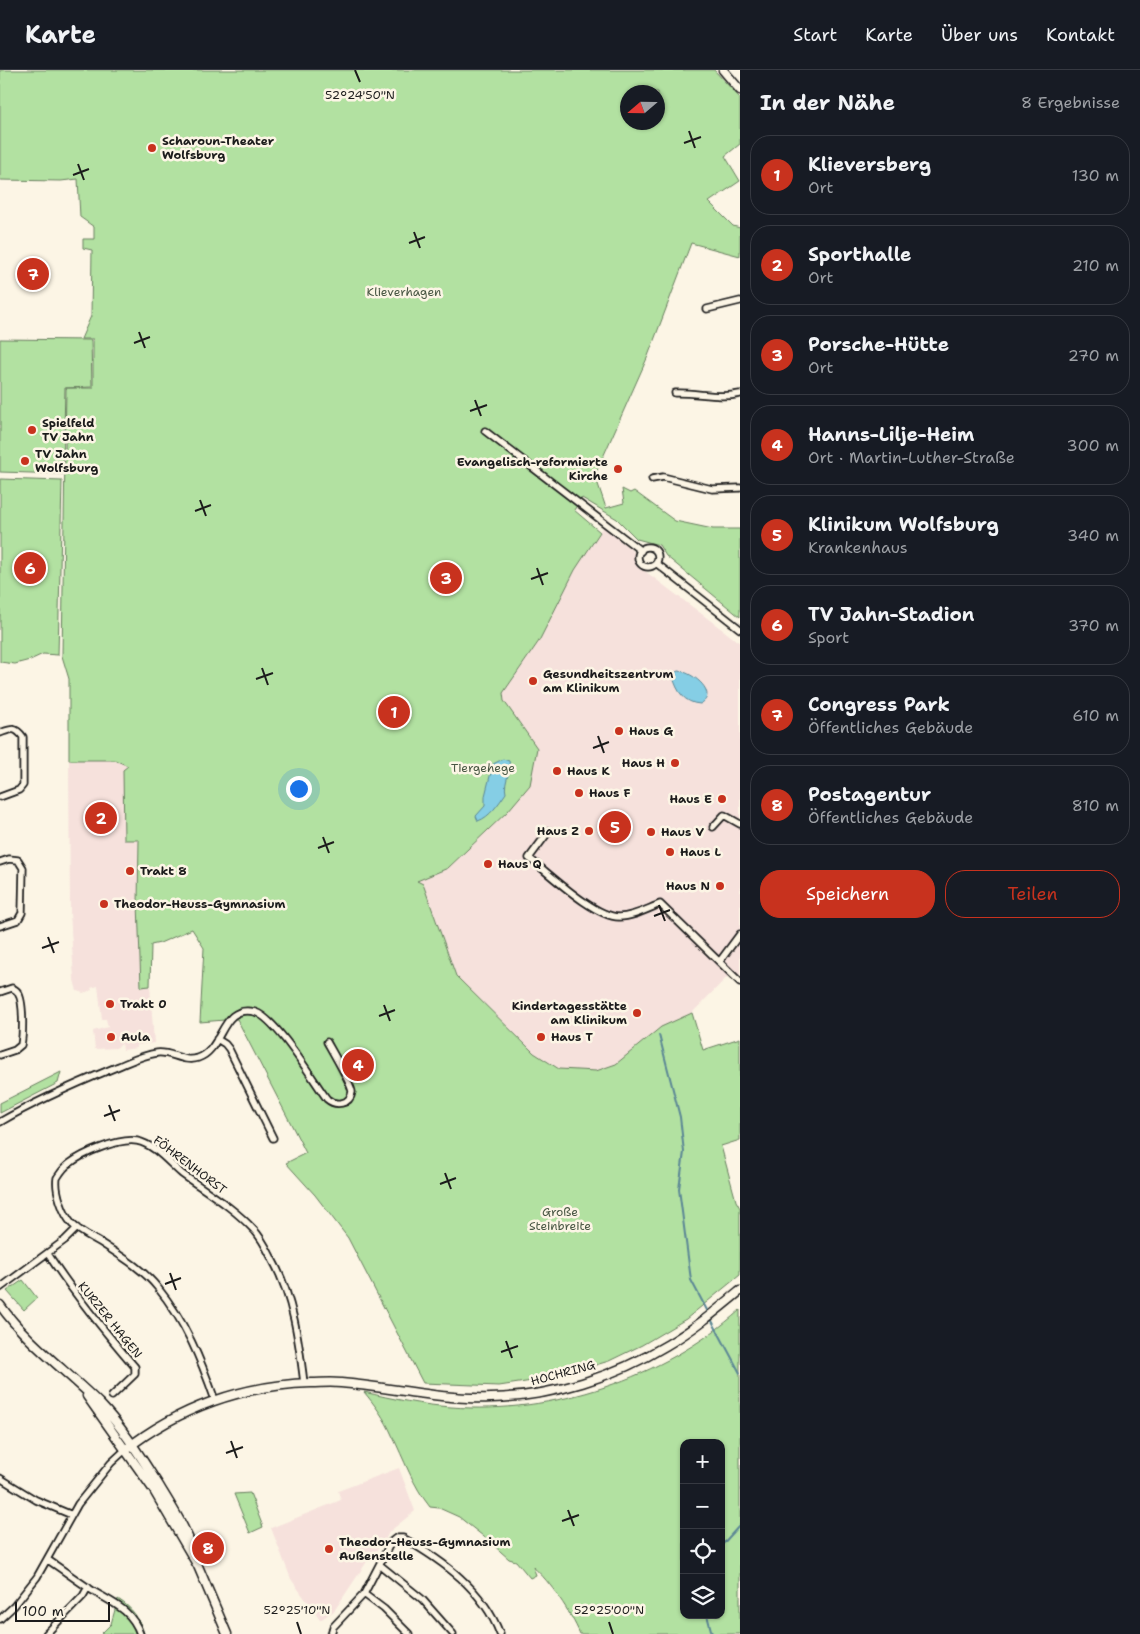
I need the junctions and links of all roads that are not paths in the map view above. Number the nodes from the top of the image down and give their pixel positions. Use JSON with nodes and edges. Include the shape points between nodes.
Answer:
{"nodes":[{"id":1,"x":723,"y":70,"type":"edge"},
{"id":2,"x":740,"y":90,"type":"edge"},
{"id":3,"x":740,"y":301,"type":"edge"},
{"id":4,"x":707,"y":309,"type":"dead end"},
{"id":5,"x":675,"y":393,"type":"dead end"},
{"id":6,"x":740,"y":394,"type":"edge"},
{"id":7,"x":485,"y":431,"type":"dead end"},
{"id":8,"x":652,"y":479,"type":"dead end"},
{"id":9,"x":740,"y":488,"type":"edge"},
{"id":10,"x":641,"y":551,"type":"junction"},
{"id":11,"x":656,"y":564,"type":"junction"},
{"id":12,"x":740,"y":629,"type":"edge"},
{"id":13,"x":0,"y":733,"type":"edge"},
{"id":14,"x":0,"y":797,"type":"edge"},
{"id":15,"x":740,"y":824,"type":"edge"},
{"id":16,"x":713,"y":827,"type":"dead end"},
{"id":17,"x":550,"y":831,"type":"dead end"},
{"id":18,"x":0,"y":862,"type":"edge"},
{"id":19,"x":0,"y":926,"type":"edge"},
{"id":20,"x":740,"y":934,"type":"edge"},
{"id":21,"x":720,"y":961,"type":"junction"},
{"id":22,"x":740,"y":982,"type":"edge"},
{"id":23,"x":0,"y":992,"type":"edge"},
{"id":24,"x":217,"y":1039,"type":"junction"},
{"id":25,"x":327,"y":1042,"type":"dead end"},
{"id":26,"x":0,"y":1055,"type":"edge"},
{"id":27,"x":0,"y":1122,"type":"edge"},
{"id":28,"x":273,"y":1138,"type":"dead end"},
{"id":29,"x":77,"y":1228,"type":"junction"},
{"id":30,"x":48,"y":1254,"type":"junction"},
{"id":31,"x":0,"y":1288,"type":"edge"},
{"id":32,"x":740,"y":1290,"type":"edge"},
{"id":33,"x":0,"y":1305,"type":"edge"},
{"id":34,"x":304,"y":1383,"type":"junction"},
{"id":35,"x":81,"y":1386,"type":"junction"},
{"id":36,"x":112,"y":1396,"type":"dead end"},
{"id":37,"x":215,"y":1400,"type":"junction"},
{"id":38,"x":132,"y":1445,"type":"junction"},
{"id":39,"x":125,"y":1450,"type":"junction"},
{"id":40,"x":0,"y":1478,"type":"edge"},
{"id":41,"x":72,"y":1515,"type":"junction"},
{"id":42,"x":48,"y":1560,"type":"junction"},
{"id":43,"x":380,"y":1565,"type":"junction"},
{"id":44,"x":198,"y":1566,"type":"junction"},
{"id":45,"x":88,"y":1587,"type":"junction"},
{"id":46,"x":364,"y":1594,"type":"junction"},
{"id":47,"x":0,"y":1619,"type":"edge"},
{"id":48,"x":46,"y":1634,"type":"edge"},
{"id":49,"x":140,"y":1634,"type":"edge"},
{"id":50,"x":227,"y":1634,"type":"edge"},
{"id":51,"x":331,"y":1634,"type":"edge"},
{"id":52,"x":409,"y":1634,"type":"edge"},
{"id":53,"x":453,"y":1634,"type":"edge"},
{"id":54,"x":500,"y":1634,"type":"edge"}],
"edges":[{"from":1,"to":2,"type":"street"},
{"from":3,"to":4,"type":"street"},
{"from":5,"to":6,"type":"street"},
{"from":7,"to":10,"type":"street"},
{"from":8,"to":9,"type":"street","via":[[663,477],[712,489]]},
{"from":10,"to":11,"type":"street","via":[[638,558],[642,565],[650,567]]},
{"from":10,"to":11,"type":"street","via":[[647,547],[655,549],[658,556]]},
{"from":11,"to":12,"type":"street"},
{"from":13,"to":14,"type":"street","via":[[11,729],[23,737],[23,785],[19,790]]},
{"from":15,"to":16,"type":"street","via":[[724,815]]},
{"from":17,"to":21,"type":"street","via":[[529,858],[593,908],[606,915],[620,917],[660,904]]},
{"from":18,"to":19,"type":"street","via":[[18,860],[23,868],[22,913],[18,920]]},
{"from":20,"to":21,"type":"street"},
{"from":21,"to":22,"type":"street"},
{"from":23,"to":26,"type":"street","via":[[12,988],[18,991],[22,1033],[21,1045]]},
{"from":24,"to":25,"type":"street","via":[[232,1016],[247,1011],[261,1014],[273,1024],[327,1099],[342,1104],[352,1092]]},
{"from":24,"to":27,"type":"street","via":[[210,1051],[198,1058],[184,1059],[158,1053],[139,1058],[68,1087]]},
{"from":24,"to":28,"type":"street","via":[[229,1049]]},
{"from":29,"to":30,"type":"street"},
{"from":29,"to":34,"type":"street","name":"FÖHRENHORST","via":[[68,1217],[57,1190],[57,1178],[62,1170],[91,1151],[128,1140],[144,1143],[230,1208],[260,1237],[274,1261],[289,1304],[300,1348]]},
{"from":29,"to":37,"type":"street","name":"FÖHRENHORST","via":[[144,1273],[159,1289],[186,1330]]},
{"from":30,"to":31,"type":"street"},
{"from":30,"to":36,"type":"street","name":"KURZER HAGEN","via":[[135,1368],[135,1374]]},
{"from":32,"to":34,"type":"street","name":"HOCHRING","via":[[668,1345],[582,1382],[523,1396],[440,1397],[339,1382]]},
{"from":33,"to":35,"type":"street"},
{"from":34,"to":37,"type":"street","name":"HOCHRING","via":[[257,1389]]},
{"from":35,"to":38,"type":"street","via":[[120,1427]]},
{"from":35,"to":39,"type":"street"},
{"from":37,"to":38,"type":"street","name":"HOCHRING","via":[[180,1415]]},
{"from":38,"to":39,"type":"street","name":"HOCHRING"},
{"from":38,"to":44,"type":"street","via":[[194,1548]]},
{"from":39,"to":41,"type":"street","via":[[99,1477]]},
{"from":39,"to":44,"type":"street","via":[[154,1489]]},
{"from":40,"to":41,"type":"street","via":[[36,1500]]},
{"from":41,"to":42,"type":"street"},
{"from":42,"to":45,"type":"street"},
{"from":42,"to":47,"type":"street","via":[[27,1591]]},
{"from":43,"to":46,"type":"street"},
{"from":43,"to":53,"type":"street","via":[[422,1599]]},
{"from":43,"to":54,"type":"street","via":[[396,1538],[403,1538],[431,1554],[482,1600]]},
{"from":44,"to":50,"type":"street"},
{"from":45,"to":48,"type":"street"},
{"from":45,"to":49,"type":"street","via":[[124,1609]]},
{"from":46,"to":51,"type":"street"},
{"from":46,"to":52,"type":"street"}]}
